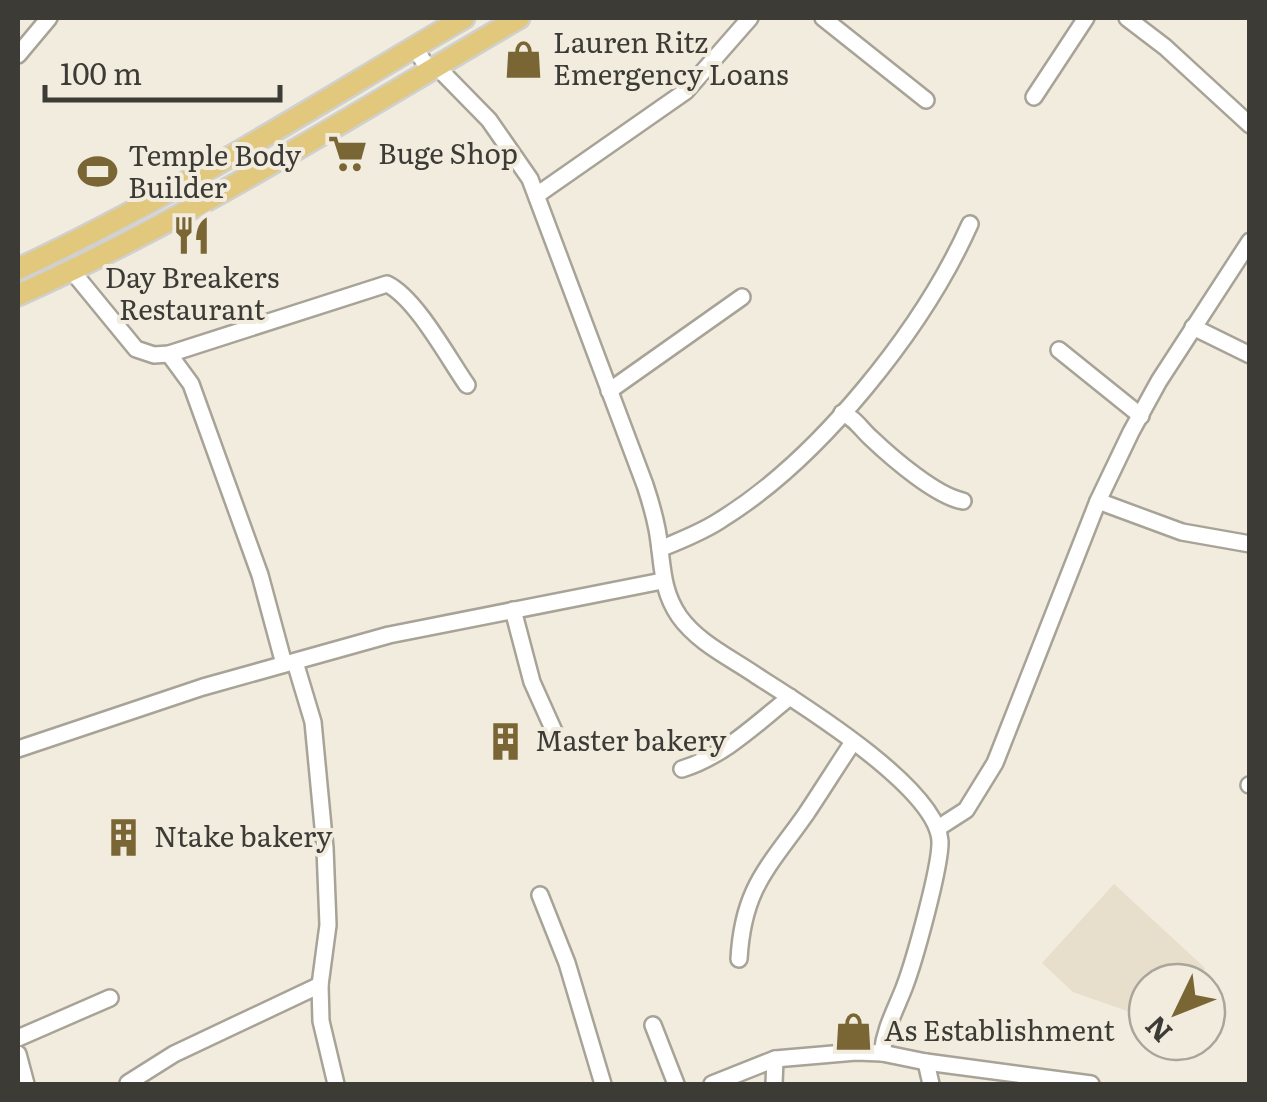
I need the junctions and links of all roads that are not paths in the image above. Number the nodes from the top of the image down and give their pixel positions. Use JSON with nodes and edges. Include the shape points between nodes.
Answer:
{"nodes":[{"id":1,"x":49,"y":18,"type":"edge"},
{"id":2,"x":463,"y":18,"type":"edge"},
{"id":3,"x":519,"y":18,"type":"edge"},
{"id":4,"x":750,"y":18,"type":"edge"},
{"id":5,"x":823,"y":18,"type":"edge"},
{"id":6,"x":1086,"y":18,"type":"edge"},
{"id":7,"x":1127,"y":18,"type":"edge"},
{"id":8,"x":475,"y":43,"type":"junction"},
{"id":9,"x":414,"y":47,"type":"junction"},
{"id":10,"x":18,"y":55,"type":"edge"},
{"id":11,"x":430,"y":72,"type":"junction"},
{"id":12,"x":1034,"y":96,"type":"dead end"},
{"id":13,"x":926,"y":100,"type":"dead end"},
{"id":14,"x":1250,"y":125,"type":"edge"},
{"id":15,"x":537,"y":195,"type":"junction"},
{"id":16,"x":970,"y":224,"type":"dead end"},
{"id":17,"x":1250,"y":241,"type":"edge"},
{"id":18,"x":1242,"y":267,"type":"edge"},
{"id":19,"x":18,"y":269,"type":"edge"},
{"id":20,"x":72,"y":271,"type":"junction"},
{"id":21,"x":18,"y":295,"type":"edge"},
{"id":22,"x":742,"y":297,"type":"dead end"},
{"id":23,"x":1193,"y":327,"type":"junction"},
{"id":24,"x":1059,"y":350,"type":"dead end"},
{"id":25,"x":168,"y":354,"type":"junction"},
{"id":26,"x":1250,"y":356,"type":"edge"},
{"id":27,"x":467,"y":385,"type":"dead end"},
{"id":28,"x":608,"y":391,"type":"junction"},
{"id":29,"x":842,"y":412,"type":"junction"},
{"id":30,"x":1140,"y":416,"type":"junction"},
{"id":31,"x":963,"y":501,"type":"dead end"},
{"id":32,"x":1098,"y":501,"type":"junction"},
{"id":33,"x":1250,"y":544,"type":"edge"},
{"id":34,"x":660,"y":549,"type":"junction"},
{"id":35,"x":662,"y":582,"type":"junction"},
{"id":36,"x":513,"y":610,"type":"junction"},
{"id":37,"x":289,"y":663,"type":"junction"},
{"id":38,"x":790,"y":697,"type":"junction"},
{"id":39,"x":554,"y":730,"type":"dead end"},
{"id":40,"x":853,"y":742,"type":"junction"},
{"id":41,"x":18,"y":750,"type":"edge"},
{"id":42,"x":682,"y":769,"type":"dead end"},
{"id":43,"x":938,"y":828,"type":"junction"},
{"id":44,"x":540,"y":895,"type":"dead end"},
{"id":45,"x":739,"y":959,"type":"dead end"},
{"id":46,"x":320,"y":984,"type":"junction"},
{"id":47,"x":110,"y":998,"type":"dead end"},
{"id":48,"x":653,"y":1025,"type":"dead end"},
{"id":49,"x":18,"y":1038,"type":"edge"},
{"id":50,"x":882,"y":1053,"type":"junction"},
{"id":51,"x":18,"y":1054,"type":"edge"},
{"id":52,"x":775,"y":1060,"type":"junction"},
{"id":53,"x":926,"y":1062,"type":"junction"},
{"id":54,"x":128,"y":1083,"type":"edge"},
{"id":55,"x":26,"y":1084,"type":"edge"},
{"id":56,"x":336,"y":1084,"type":"edge"},
{"id":57,"x":603,"y":1084,"type":"edge"},
{"id":58,"x":676,"y":1084,"type":"edge"},
{"id":59,"x":712,"y":1084,"type":"edge"},
{"id":60,"x":774,"y":1084,"type":"edge"},
{"id":61,"x":931,"y":1084,"type":"edge"},
{"id":62,"x":1091,"y":1084,"type":"edge"}],
"edges":[{"from":1,"to":10,"type":"street"},
{"from":2,"to":8,"type":"street"},
{"from":2,"to":9,"type":"main road"},
{"from":3,"to":8,"type":"main road"},
{"from":4,"to":15,"type":"street","via":[[686,91]]},
{"from":5,"to":13,"type":"street"},
{"from":6,"to":12,"type":"street"},
{"from":7,"to":14,"type":"street"},
{"from":8,"to":11,"type":"main road"},
{"from":9,"to":11,"type":"street"},
{"from":9,"to":19,"type":"main road","via":[[197,176]]},
{"from":11,"to":15,"type":"street","via":[[440,70],[489,120]]},
{"from":11,"to":20,"type":"main road"},
{"from":15,"to":28,"type":"street"},
{"from":16,"to":29,"type":"street","via":[[950,268],[896,350]]},
{"from":17,"to":18,"type":"street"},
{"from":18,"to":23,"type":"street"},
{"from":20,"to":21,"type":"main road"},
{"from":20,"to":25,"type":"street","via":[[136,348]]},
{"from":22,"to":28,"type":"street"},
{"from":23,"to":26,"type":"street"},
{"from":23,"to":30,"type":"street"},
{"from":24,"to":30,"type":"street"},
{"from":25,"to":27,"type":"street","via":[[387,284]]},
{"from":25,"to":37,"type":"street","via":[[191,384]]},
{"from":28,"to":34,"type":"street","via":[[649,497]]},
{"from":29,"to":31,"type":"street","via":[[927,482]]},
{"from":29,"to":34,"type":"street","via":[[744,504]]},
{"from":30,"to":32,"type":"street"},
{"from":32,"to":33,"type":"street","via":[[1182,532]]},
{"from":32,"to":43,"type":"street","via":[[995,763],[966,810]]},
{"from":34,"to":35,"type":"street"},
{"from":35,"to":36,"type":"street"},
{"from":35,"to":38,"type":"street","via":[[700,639]]},
{"from":36,"to":37,"type":"street"},
{"from":36,"to":39,"type":"street","via":[[532,682]]},
{"from":37,"to":41,"type":"street"},
{"from":37,"to":46,"type":"street","via":[[312,722],[325,848],[328,925]]},
{"from":38,"to":40,"type":"street"},
{"from":38,"to":42,"type":"street","via":[[726,748]]},
{"from":40,"to":43,"type":"street","via":[[916,796]]},
{"from":40,"to":45,"type":"street","via":[[762,872],[741,930]]},
{"from":43,"to":50,"type":"street","via":[[939,855]]},
{"from":44,"to":57,"type":"street"},
{"from":46,"to":54,"type":"street"},
{"from":46,"to":56,"type":"street","via":[[322,1032]]},
{"from":47,"to":49,"type":"street"},
{"from":48,"to":58,"type":"street"},
{"from":50,"to":52,"type":"street"},
{"from":50,"to":53,"type":"street"},
{"from":51,"to":55,"type":"street"},
{"from":52,"to":59,"type":"street"},
{"from":52,"to":60,"type":"street"},
{"from":53,"to":61,"type":"street"},
{"from":53,"to":62,"type":"street"}]}
